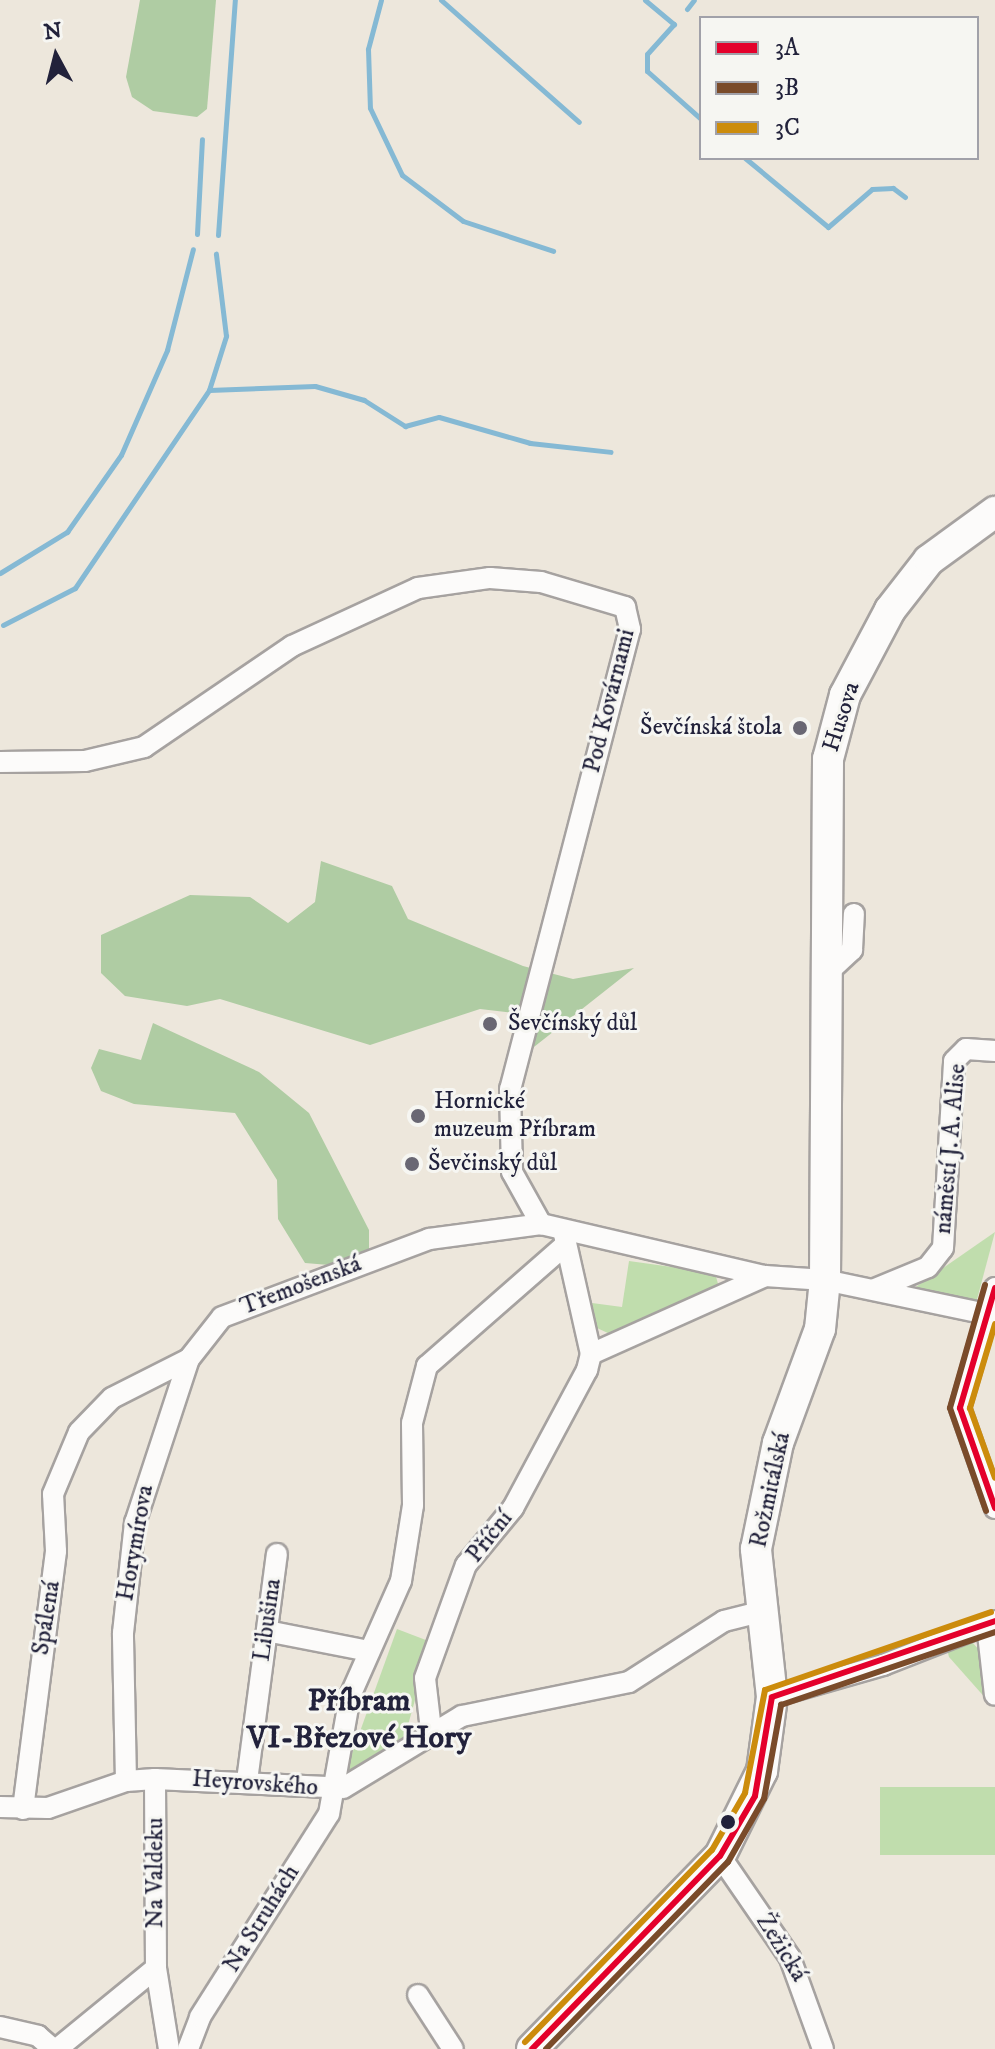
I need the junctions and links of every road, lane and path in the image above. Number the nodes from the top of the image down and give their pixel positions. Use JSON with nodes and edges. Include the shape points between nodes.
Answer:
{"nodes":[{"id":1,"x":995,"y":512,"type":"edge"},
{"id":2,"x":0,"y":762,"type":"edge"},
{"id":3,"x":854,"y":914,"type":"dead end"},
{"id":4,"x":823,"y":977,"type":"junction"},
{"id":5,"x":995,"y":1051,"type":"edge"},
{"id":6,"x":541,"y":1224,"type":"junction"},
{"id":7,"x":564,"y":1238,"type":"junction"},
{"id":8,"x":765,"y":1276,"type":"junction"},
{"id":9,"x":825,"y":1280,"type":"junction"},
{"id":10,"x":995,"y":1288,"type":"edge"},
{"id":11,"x":875,"y":1289,"type":"junction"},
{"id":12,"x":987,"y":1314,"type":"junction"},
{"id":13,"x":591,"y":1354,"type":"junction"},
{"id":14,"x":189,"y":1359,"type":"junction"},
{"id":15,"x":79,"y":1432,"type":"joint"},
{"id":16,"x":995,"y":1508,"type":"edge"},
{"id":17,"x":277,"y":1554,"type":"dead end"},
{"id":18,"x":759,"y":1612,"type":"junction"},
{"id":19,"x":991,"y":1623,"type":"edge"},
{"id":20,"x":267,"y":1631,"type":"junction"},
{"id":21,"x":369,"y":1651,"type":"junction"},
{"id":22,"x":995,"y":1695,"type":"edge"},
{"id":23,"x":772,"y":1697,"type":"junction"},
{"id":24,"x":431,"y":1730,"type":"junction"},
{"id":25,"x":155,"y":1779,"type":"junction"},
{"id":26,"x":126,"y":1781,"type":"junction"},
{"id":27,"x":247,"y":1781,"type":"junction"},
{"id":28,"x":331,"y":1789,"type":"junction"},
{"id":29,"x":0,"y":1807,"type":"edge"},
{"id":30,"x":23,"y":1809,"type":"junction"},
{"id":31,"x":720,"y":1856,"type":"junction"},
{"id":32,"x":156,"y":1968,"type":"junction"},
{"id":33,"x":418,"y":1995,"type":"dead end"},
{"id":34,"x":0,"y":2027,"type":"edge"},
{"id":35,"x":55,"y":2049,"type":"edge"},
{"id":36,"x":169,"y":2049,"type":"edge"},
{"id":37,"x":188,"y":2049,"type":"edge"},
{"id":38,"x":453,"y":2049,"type":"edge"},
{"id":39,"x":532,"y":2049,"type":"edge"},
{"id":40,"x":823,"y":2049,"type":"edge"}],
"edges":[{"from":1,"to":4,"type":"main road","name":"Husova","via":[[911,581],[845,695],[825,795]]},
{"from":2,"to":6,"type":"street","name":"Pod Kovárnami","via":[[85,761],[144,747],[292,646],[418,588],[490,578],[541,582],[625,607],[630,629],[510,1089],[512,1172]]},
{"from":3,"to":4,"type":"street","via":[[852,950]]},
{"from":4,"to":9,"type":"main road","name":"Husova"},
{"from":5,"to":11,"type":"street","name":"náměstí J. A. Alise","via":[[966,1049],[954,1061],[943,1248],[928,1267]]},
{"from":6,"to":7,"type":"street","name":"Třemošenská"},
{"from":6,"to":14,"type":"street","name":"Třemošenská","via":[[429,1239],[357,1263],[222,1317]]},
{"from":7,"to":8,"type":"street","name":"Třemošenská"},
{"from":7,"to":13,"type":"street"},
{"from":7,"to":21,"type":"street","name":"Na Struhách","via":[[427,1366],[412,1423],[410,1542],[401,1581]]},
{"from":8,"to":9,"type":"street","name":"Třemošenská"},
{"from":8,"to":13,"type":"street"},
{"from":9,"to":11,"type":"street"},
{"from":9,"to":18,"type":"main road","name":"Rožmitálská","via":[[820,1329],[778,1443],[756,1549]]},
{"from":10,"to":12,"type":"street"},
{"from":11,"to":12,"type":"street"},
{"from":12,"to":16,"type":"street","via":[[960,1408]]},
{"from":13,"to":24,"type":"street","name":"Příční","via":[[513,1508],[466,1565],[425,1678]]},
{"from":14,"to":15,"type":"street","name":"Třemošenská","via":[[112,1398]]},
{"from":14,"to":26,"type":"street","name":"Horymírova","via":[[160,1436],[126,1569]]},
{"from":15,"to":30,"type":"street","name":"Spálená","via":[[53,1494],[56,1551]]},
{"from":17,"to":20,"type":"street","name":"Libušina"},
{"from":18,"to":23,"type":"main road","name":"Rožmitálská"},
{"from":18,"to":24,"type":"street","name":"Heyrovského","via":[[724,1621],[629,1682],[496,1706]]},
{"from":19,"to":22,"type":"street"},
{"from":19,"to":23,"type":"street"},
{"from":20,"to":21,"type":"street"},
{"from":20,"to":27,"type":"street","name":"Libušina"},
{"from":21,"to":28,"type":"street","name":"Na Struhách","via":[[350,1696]]},
{"from":23,"to":31,"type":"main road","name":"Rožmitálská","via":[[755,1796]]},
{"from":24,"to":28,"type":"street","name":"Heyrovského","via":[[354,1782]]},
{"from":25,"to":26,"type":"street","name":"Heyrovského"},
{"from":25,"to":27,"type":"street","name":"Heyrovského"},
{"from":25,"to":32,"type":"street","name":"Na Valdeku"},
{"from":26,"to":30,"type":"street","name":"Heyrovského","via":[[48,1808]]},
{"from":27,"to":28,"type":"street","name":"Heyrovského"},
{"from":28,"to":37,"type":"street","name":"Na Struhách","via":[[329,1814],[200,2017]]},
{"from":29,"to":30,"type":"street","name":"Heyrovského"},
{"from":31,"to":39,"type":"main road","name":"Rožmitálská"},
{"from":31,"to":40,"type":"street","name":"Žežická","via":[[790,1958]]},
{"from":32,"to":35,"type":"street"},
{"from":32,"to":36,"type":"street"},
{"from":33,"to":38,"type":"street"},
{"from":34,"to":35,"type":"street","via":[[38,2036]]}]}
